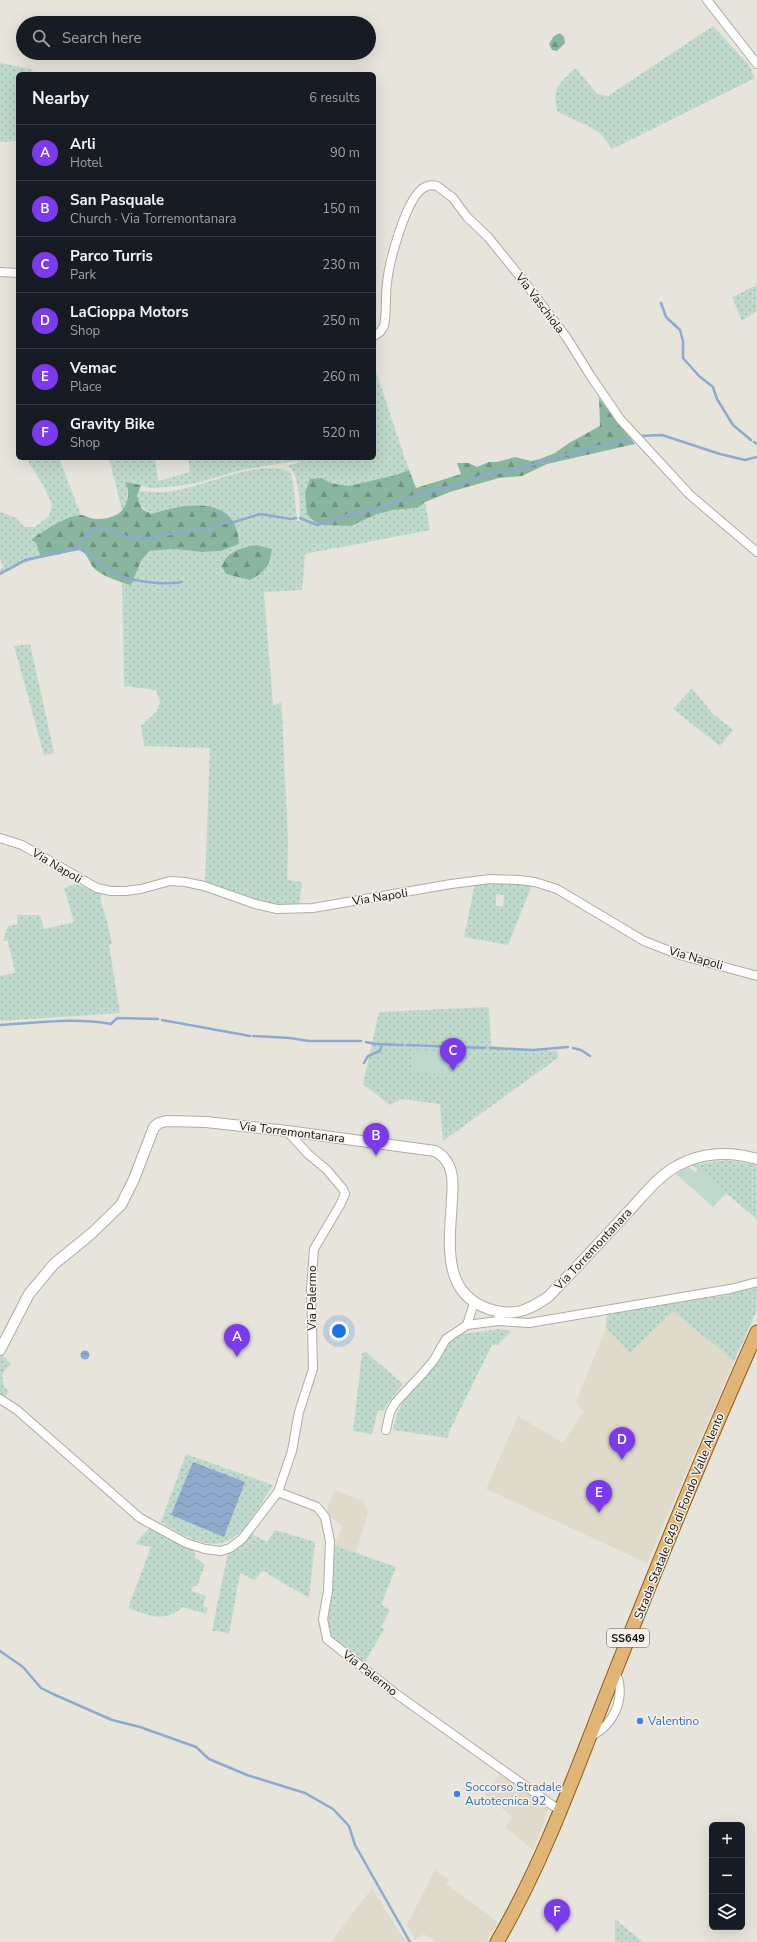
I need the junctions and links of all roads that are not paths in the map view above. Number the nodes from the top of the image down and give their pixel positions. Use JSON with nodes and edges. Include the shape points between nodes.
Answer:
{"nodes":[{"id":1,"x":707,"y":0,"type":"edge"},
{"id":2,"x":757,"y":64,"type":"edge"},
{"id":3,"x":0,"y":272,"type":"edge"},
{"id":4,"x":16,"y":272,"type":"edge"},
{"id":5,"x":376,"y":335,"type":"edge"},
{"id":6,"x":757,"y":552,"type":"edge"},
{"id":7,"x":0,"y":838,"type":"edge"},
{"id":8,"x":757,"y":976,"type":"edge"},
{"id":9,"x":287,"y":1131,"type":"junction"},
{"id":10,"x":757,"y":1159,"type":"edge"},
{"id":11,"x":757,"y":1282,"type":"edge"},
{"id":12,"x":474,"y":1303,"type":"junction"},
{"id":13,"x":499,"y":1317,"type":"junction"},
{"id":14,"x":467,"y":1325,"type":"junction"},
{"id":15,"x":757,"y":1332,"type":"edge"},
{"id":16,"x":0,"y":1350,"type":"edge"},
{"id":17,"x":0,"y":1399,"type":"edge"},
{"id":18,"x":386,"y":1430,"type":"dead end"},
{"id":19,"x":278,"y":1492,"type":"junction"},
{"id":20,"x":560,"y":1810,"type":"junction"},
{"id":21,"x":497,"y":1942,"type":"edge"}],
"edges":[{"from":1,"to":2,"type":"street"},
{"from":3,"to":4,"type":"street"},
{"from":5,"to":6,"type":"street","name":"Via Vaschiola","via":[[384,326],[387,282],[400,226],[419,192],[424,187],[437,186],[453,198],[526,284],[567,338],[620,419],[690,495]]},
{"from":7,"to":8,"type":"street","name":"Via Napoli","via":[[22,845],[97,888],[125,891],[170,881],[185,882],[277,909],[313,908],[490,879],[535,882],[557,889],[644,941],[680,955]]},
{"from":9,"to":12,"type":"street","name":"Via Torremontanara","via":[[424,1148],[435,1151],[444,1158],[453,1184],[450,1263],[453,1276],[466,1296]]},
{"from":9,"to":16,"type":"street","name":"Via Torremontanara","via":[[206,1122],[167,1121],[157,1124],[121,1205],[92,1234],[54,1264],[29,1294]]},
{"from":9,"to":19,"type":"street","name":"Via Palermo","via":[[327,1170],[344,1189],[345,1194],[314,1249],[311,1288],[313,1369],[299,1412],[292,1451]]},
{"from":10,"to":13,"type":"street","name":"Via Torremontanara","via":[[731,1154],[712,1154],[693,1158],[676,1166],[647,1192],[548,1297],[532,1308]]},
{"from":11,"to":13,"type":"street","name":"Via Torremontanara","via":[[730,1289],[529,1323]]},
{"from":12,"to":13,"type":"street","name":"Via Torremontanara"},
{"from":12,"to":14,"type":"street"},
{"from":13,"to":14,"type":"street"},
{"from":14,"to":18,"type":"street","via":[[446,1339],[434,1360],[396,1402],[390,1412]]},
{"from":15,"to":20,"type":"main road","name":"Strada Statale 649 di Fondo Valle Alento","number":"SS649","via":[[697,1468]]},
{"from":17,"to":19,"type":"street","name":"Via Palermo","via":[[140,1518],[186,1543],[221,1551],[230,1548],[242,1539]]},
{"from":19,"to":20,"type":"street","name":"Via Palermo","via":[[317,1507],[325,1517],[330,1541],[328,1591],[323,1619],[327,1640],[395,1693]]},
{"from":20,"to":21,"type":"main road","name":"Strada Statale 649 di Fondo Valle Alento","number":"SS649"}]}
